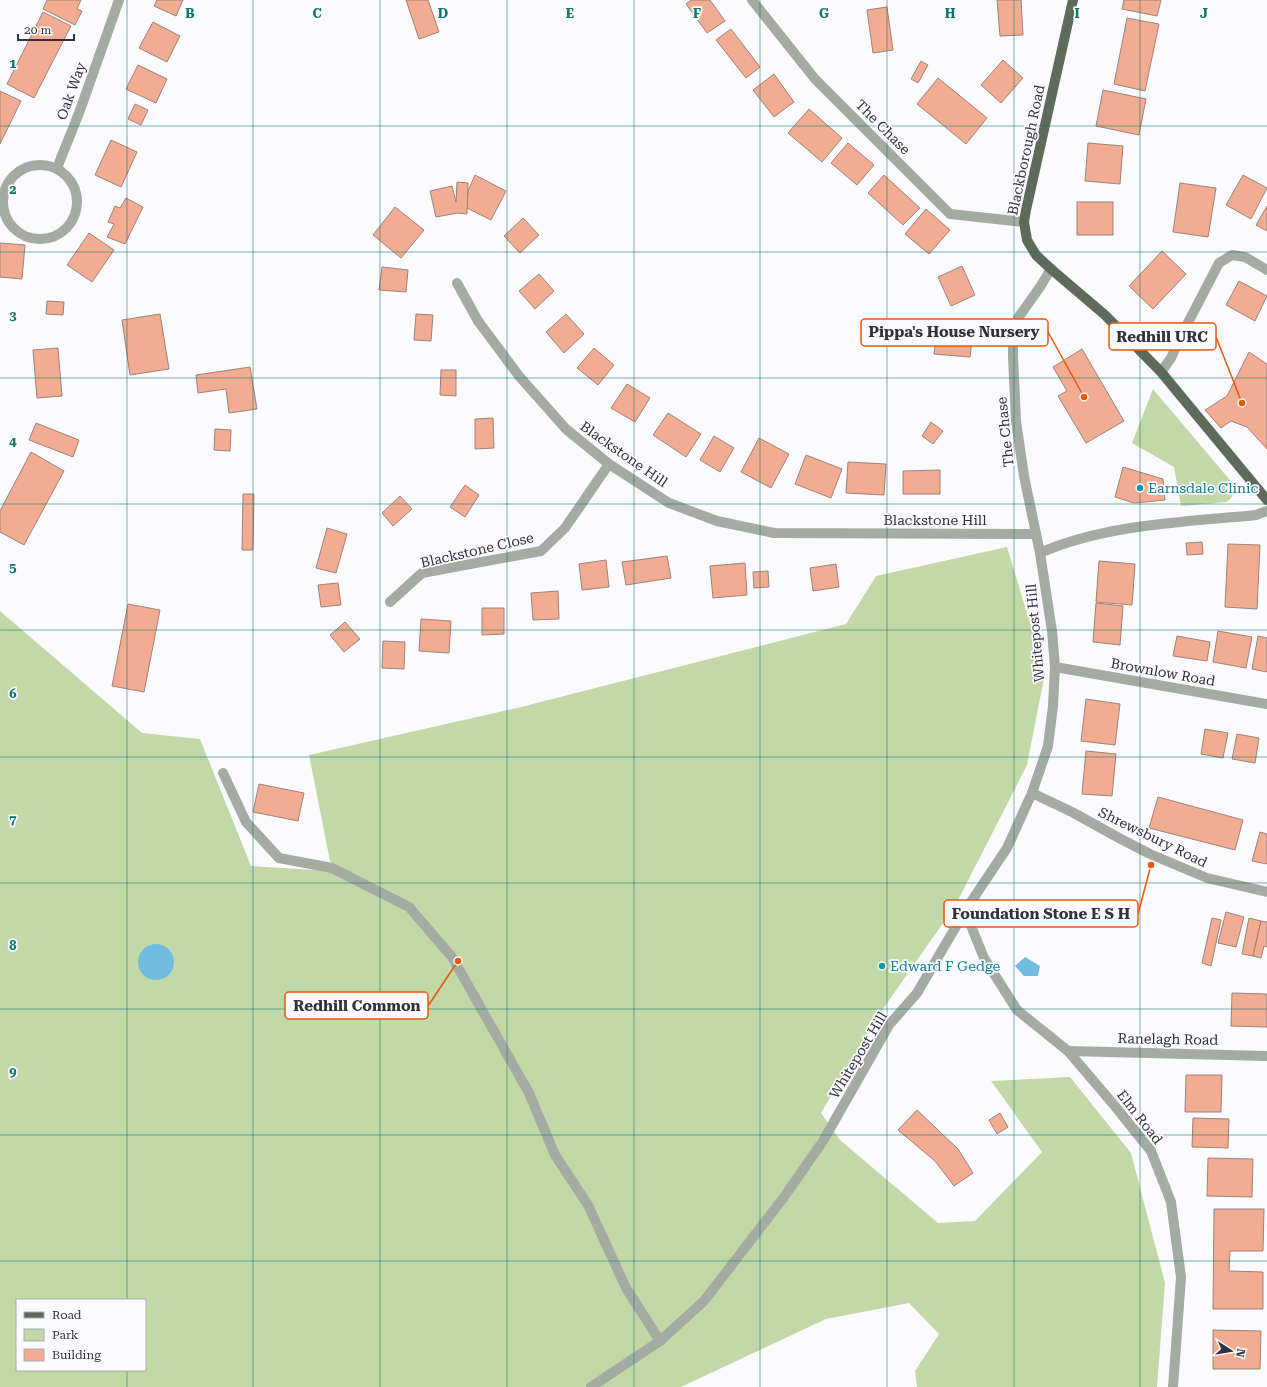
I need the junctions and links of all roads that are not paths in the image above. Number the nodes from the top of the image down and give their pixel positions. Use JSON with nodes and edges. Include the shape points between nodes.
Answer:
{"nodes":[{"id":1,"x":119,"y":0,"type":"edge"},
{"id":2,"x":752,"y":0,"type":"edge"},
{"id":3,"x":1073,"y":0,"type":"edge"},
{"id":4,"x":56,"y":168,"type":"junction"},
{"id":5,"x":1024,"y":222,"type":"junction"},
{"id":6,"x":1050,"y":269,"type":"junction"},
{"id":7,"x":1267,"y":270,"type":"edge"},
{"id":8,"x":456,"y":283,"type":"dead end"},
{"id":9,"x":1161,"y":372,"type":"junction"},
{"id":10,"x":609,"y":464,"type":"junction"},
{"id":11,"x":1267,"y":500,"type":"edge"},
{"id":12,"x":1267,"y":511,"type":"edge"},
{"id":13,"x":1036,"y":534,"type":"junction"},
{"id":14,"x":1040,"y":553,"type":"junction"},
{"id":15,"x":390,"y":602,"type":"dead end"},
{"id":16,"x":1055,"y":667,"type":"junction"},
{"id":17,"x":1267,"y":704,"type":"edge"},
{"id":18,"x":223,"y":773,"type":"dead end"},
{"id":19,"x":1032,"y":793,"type":"junction"},
{"id":20,"x":1267,"y":892,"type":"edge"},
{"id":21,"x":965,"y":911,"type":"junction"},
{"id":22,"x":1068,"y":1051,"type":"junction"},
{"id":23,"x":1267,"y":1056,"type":"edge"},
{"id":24,"x":660,"y":1341,"type":"junction"},
{"id":25,"x":591,"y":1387,"type":"edge"},
{"id":26,"x":1173,"y":1387,"type":"edge"}],
"edges":[{"from":1,"to":4,"type":"street","name":"Oak Way","via":[[79,113]]},
{"from":2,"to":5,"type":"street","name":"The Chase","via":[[815,79],[950,214]]},
{"from":3,"to":5,"type":"main road","name":"Blackborough Road"},
{"from":4,"to":4,"type":"street","via":[[34,165],[23,169],[7,185],[3,196],[3,209],[16,231],[27,237],[39,240],[52,238],[63,232],[75,215],[78,198],[74,186],[67,176]]},
{"from":5,"to":6,"type":"main road","name":"Blackborough Road","via":[[1027,240]]},
{"from":6,"to":9,"type":"main road","name":"Blackborough Road","via":[[1105,315]]},
{"from":6,"to":13,"type":"street","name":"The Chase","via":[[1018,318],[1013,338],[1016,421]]},
{"from":7,"to":9,"type":"street","via":[[1245,258],[1232,255],[1219,263],[1171,358]]},
{"from":8,"to":10,"type":"street","name":"Blackstone Hill","via":[[478,321],[519,376],[566,429]]},
{"from":9,"to":11,"type":"main road","name":"Blackborough Road"},
{"from":10,"to":13,"type":"street","name":"Blackstone Hill","via":[[669,503],[717,521],[774,533]]},
{"from":10,"to":15,"type":"street","name":"Blackstone Close","via":[[565,528],[541,551],[422,573]]},
{"from":12,"to":14,"type":"street","via":[[1256,515],[1118,530],[1065,543]]},
{"from":13,"to":14,"type":"street","name":"The Chase"},
{"from":14,"to":16,"type":"street","name":"Whitepost Hill"},
{"from":16,"to":17,"type":"street","name":"Brownlow Road"},
{"from":16,"to":19,"type":"street","name":"Whitepost Hill","via":[[1048,746]]},
{"from":18,"to":24,"type":"street","via":[[246,822],[279,858],[332,868],[409,907],[452,957],[529,1093],[555,1155],[588,1205],[626,1288]]},
{"from":19,"to":20,"type":"street","name":"Shrewsbury Road","via":[[1150,854],[1207,878]]},
{"from":19,"to":21,"type":"street","name":"Whitepost Hill","via":[[1007,848]]},
{"from":21,"to":22,"type":"street","name":"Elm Road","via":[[984,958],[1017,1010]]},
{"from":21,"to":24,"type":"street","name":"Whitepost Hill","via":[[917,993],[889,1025],[823,1141],[784,1197],[704,1301]]},
{"from":22,"to":23,"type":"street","name":"Ranelagh Road"},
{"from":22,"to":26,"type":"street","name":"Elm Road","via":[[1151,1151],[1171,1202],[1181,1277]]},
{"from":24,"to":25,"type":"street","name":"Whitepost Hill"}]}
